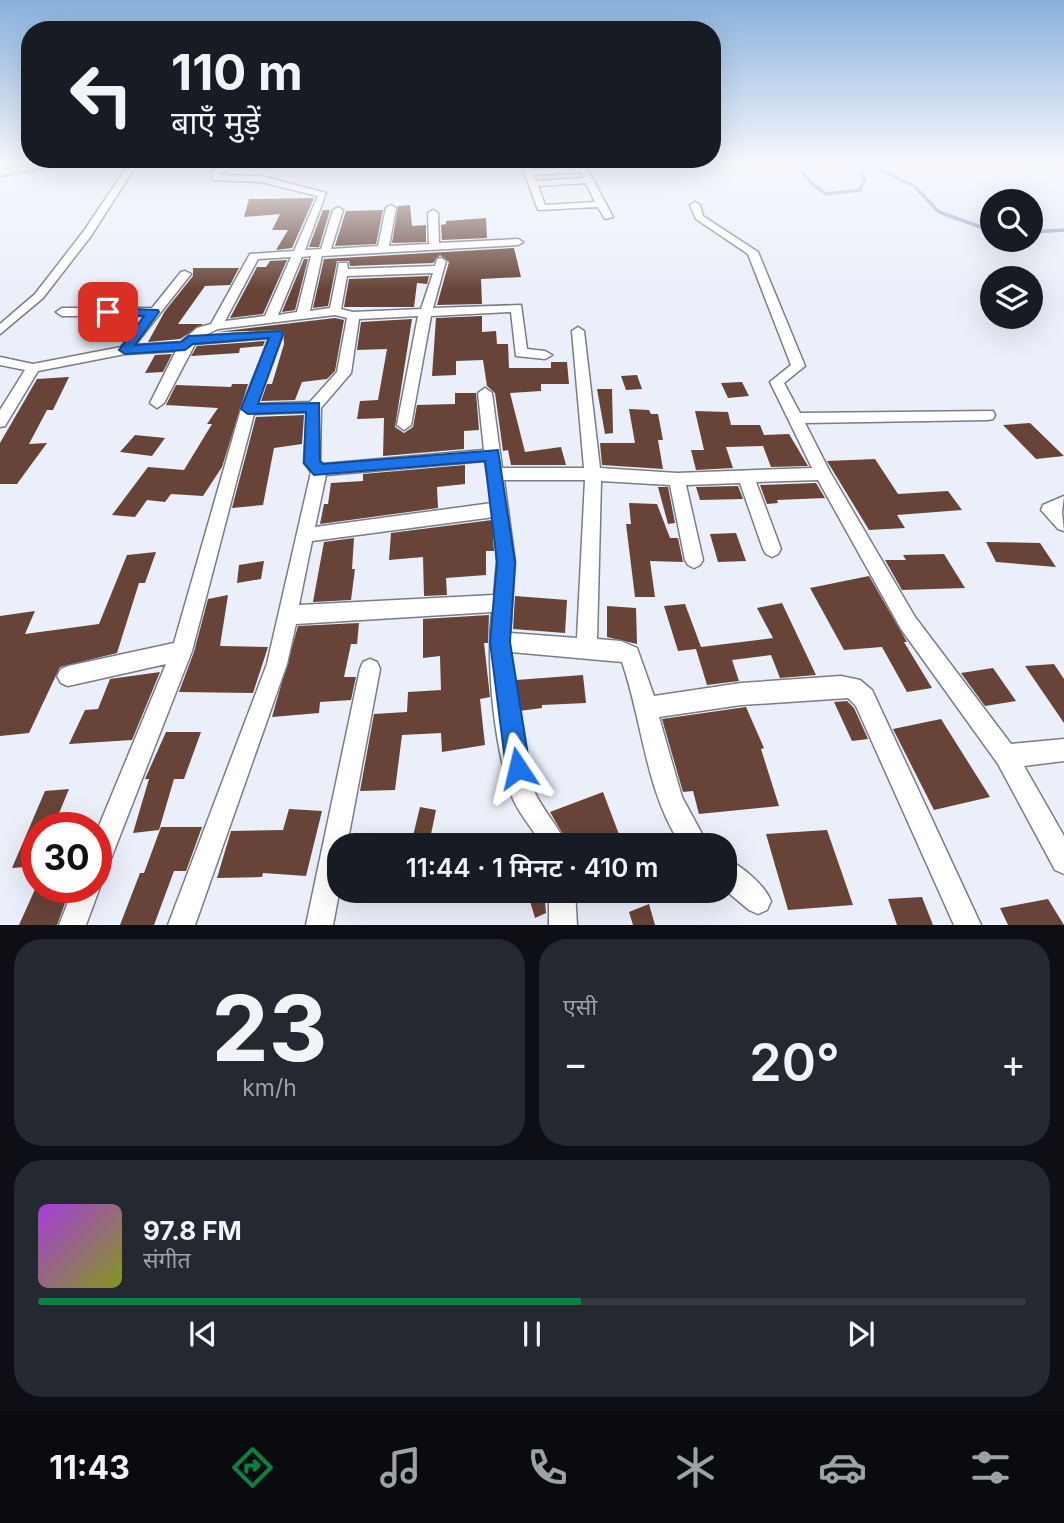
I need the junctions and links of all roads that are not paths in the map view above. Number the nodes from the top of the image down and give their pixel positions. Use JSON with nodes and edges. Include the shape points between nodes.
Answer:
{"nodes":[{"id":1,"x":107,"y":204,"type":"edge"},
{"id":2,"x":319,"y":204,"type":"edge"},
{"id":3,"x":540,"y":204,"type":"edge"},
{"id":4,"x":598,"y":204,"type":"edge"},
{"id":5,"x":601,"y":204,"type":"edge"},
{"id":6,"x":695,"y":205,"type":"dead end"},
{"id":7,"x":391,"y":208,"type":"dead end"},
{"id":8,"x":338,"y":210,"type":"dead end"},
{"id":9,"x":433,"y":213,"type":"dead end"},
{"id":10,"x":608,"y":217,"type":"dead end"},
{"id":11,"x":518,"y":242,"type":"dead end"},
{"id":12,"x":438,"y":247,"type":"junction"},
{"id":13,"x":383,"y":250,"type":"junction"},
{"id":14,"x":345,"y":251,"type":"junction"},
{"id":15,"x":298,"y":253,"type":"junction"},
{"id":16,"x":321,"y":253,"type":"junction"},
{"id":17,"x":440,"y":269,"type":"junction"},
{"id":18,"x":342,"y":273,"type":"junction"},
{"id":19,"x":185,"y":274,"type":"dead end"},
{"id":20,"x":62,"y":312,"type":"dead end"},
{"id":21,"x":153,"y":312,"type":"junction"},
{"id":22,"x":303,"y":314,"type":"junction"},
{"id":23,"x":344,"y":314,"type":"junction"},
{"id":24,"x":425,"y":314,"type":"junction"},
{"id":25,"x":270,"y":318,"type":"junction"},
{"id":26,"x":216,"y":326,"type":"junction"},
{"id":27,"x":0,"y":330,"type":"edge"},
{"id":28,"x":578,"y":331,"type":"dead end"},
{"id":29,"x":187,"y":343,"type":"junction"},
{"id":30,"x":125,"y":350,"type":"junction"},
{"id":31,"x":545,"y":355,"type":"dead end"},
{"id":32,"x":0,"y":360,"type":"edge"},
{"id":33,"x":33,"y":368,"type":"junction"},
{"id":34,"x":485,"y":393,"type":"dead end"},
{"id":35,"x":157,"y":403,"type":"dead end"},
{"id":36,"x":314,"y":407,"type":"junction"},
{"id":37,"x":248,"y":409,"type":"junction"},
{"id":38,"x":988,"y":415,"type":"dead end"},
{"id":39,"x":794,"y":418,"type":"junction"},
{"id":40,"x":0,"y":422,"type":"edge"},
{"id":41,"x":404,"y":425,"type":"dead end"},
{"id":42,"x":492,"y":454,"type":"junction"},
{"id":43,"x":319,"y":470,"type":"junction"},
{"id":44,"x":497,"y":474,"type":"junction"},
{"id":45,"x":593,"y":474,"type":"junction"},
{"id":46,"x":823,"y":474,"type":"junction"},
{"id":47,"x":746,"y":477,"type":"junction"},
{"id":48,"x":677,"y":478,"type":"junction"},
{"id":49,"x":1064,"y":503,"type":"edge"},
{"id":50,"x":500,"y":509,"type":"junction"},
{"id":51,"x":1064,"y":524,"type":"edge"},
{"id":52,"x":306,"y":535,"type":"junction"},
{"id":53,"x":772,"y":549,"type":"dead end"},
{"id":54,"x":694,"y":560,"type":"dead end"},
{"id":55,"x":503,"y":603,"type":"junction"},
{"id":56,"x":288,"y":615,"type":"junction"},
{"id":57,"x":500,"y":642,"type":"junction"},
{"id":58,"x":587,"y":648,"type":"junction"},
{"id":59,"x":182,"y":651,"type":"junction"},
{"id":60,"x":370,"y":669,"type":"dead end"},
{"id":61,"x":68,"y":676,"type":"dead end"},
{"id":62,"x":646,"y":708,"type":"junction"},
{"id":63,"x":1064,"y":750,"type":"edge"},
{"id":64,"x":1006,"y":756,"type":"junction"},
{"id":65,"x":112,"y":825,"type":"edge"},
{"id":66,"x":550,"y":833,"type":"edge"},
{"id":67,"x":687,"y":833,"type":"edge"},
{"id":68,"x":1064,"y":861,"type":"edge"},
{"id":69,"x":737,"y":882,"type":"edge"},
{"id":70,"x":758,"y":901,"type":"dead end"},
{"id":71,"x":81,"y":903,"type":"edge"},
{"id":72,"x":562,"y":903,"type":"edge"},
{"id":73,"x":72,"y":925,"type":"edge"},
{"id":74,"x":181,"y":925,"type":"edge"},
{"id":75,"x":320,"y":925,"type":"edge"},
{"id":76,"x":563,"y":925,"type":"edge"},
{"id":77,"x":968,"y":925,"type":"edge"}],
"edges":[{"from":1,"to":27,"type":"street","via":[[39,296]]},
{"from":2,"to":15,"type":"street"},
{"from":3,"to":4,"type":"street","via":[[541,208]]},
{"from":5,"to":10,"type":"street"},
{"from":6,"to":39,"type":"street","via":[[699,216],[753,252],[798,366],[777,382]]},
{"from":7,"to":13,"type":"street"},
{"from":8,"to":16,"type":"street"},
{"from":9,"to":12,"type":"street"},
{"from":11,"to":12,"type":"street"},
{"from":12,"to":13,"type":"street"},
{"from":12,"to":17,"type":"street"},
{"from":13,"to":14,"type":"street"},
{"from":14,"to":16,"type":"street"},
{"from":14,"to":18,"type":"street"},
{"from":15,"to":16,"type":"street"},
{"from":15,"to":25,"type":"street"},
{"from":15,"to":26,"type":"street","via":[[254,256]]},
{"from":16,"to":22,"type":"street"},
{"from":17,"to":18,"type":"street"},
{"from":17,"to":24,"type":"street"},
{"from":18,"to":23,"type":"street"},
{"from":19,"to":21,"type":"street"},
{"from":20,"to":21,"type":"street"},
{"from":21,"to":30,"type":"street"},
{"from":22,"to":23,"type":"street"},
{"from":22,"to":25,"type":"street"},
{"from":23,"to":24,"type":"street"},
{"from":23,"to":36,"type":"street","via":[[344,373]]},
{"from":24,"to":31,"type":"street","via":[[517,308],[521,354]]},
{"from":24,"to":41,"type":"street"},
{"from":25,"to":26,"type":"street"},
{"from":26,"to":29,"type":"street"},
{"from":28,"to":45,"type":"street"},
{"from":29,"to":30,"type":"street"},
{"from":29,"to":35,"type":"street"},
{"from":29,"to":37,"type":"street","via":[[277,334]]},
{"from":30,"to":33,"type":"street"},
{"from":32,"to":33,"type":"street"},
{"from":33,"to":40,"type":"street"},
{"from":34,"to":42,"type":"street"},
{"from":36,"to":37,"type":"street"},
{"from":36,"to":43,"type":"street","via":[[312,463]]},
{"from":37,"to":59,"type":"street"},
{"from":38,"to":39,"type":"street"},
{"from":39,"to":46,"type":"street"},
{"from":42,"to":43,"type":"street"},
{"from":42,"to":44,"type":"street"},
{"from":43,"to":52,"type":"street"},
{"from":44,"to":45,"type":"street"},
{"from":44,"to":50,"type":"street"},
{"from":45,"to":48,"type":"street"},
{"from":45,"to":58,"type":"street"},
{"from":46,"to":47,"type":"street"},
{"from":46,"to":64,"type":"street","via":[[908,623]]},
{"from":47,"to":48,"type":"street"},
{"from":47,"to":53,"type":"street"},
{"from":48,"to":54,"type":"street"},
{"from":49,"to":51,"type":"street","via":[[1049,510]]},
{"from":50,"to":52,"type":"street"},
{"from":50,"to":55,"type":"street","via":[[506,562]]},
{"from":52,"to":56,"type":"street"},
{"from":55,"to":56,"type":"street"},
{"from":55,"to":57,"type":"street"},
{"from":56,"to":74,"type":"street","via":[[277,664]]},
{"from":57,"to":58,"type":"street"},
{"from":57,"to":66,"type":"street","via":[[522,794]]},
{"from":58,"to":62,"type":"street","via":[[630,655]]},
{"from":59,"to":61,"type":"street"},
{"from":59,"to":65,"type":"street"},
{"from":60,"to":75,"type":"street"},
{"from":62,"to":67,"type":"street","via":[[671,799]]},
{"from":62,"to":77,"type":"street","via":[[753,693],[841,687],[857,691]]},
{"from":63,"to":64,"type":"street"},
{"from":64,"to":68,"type":"street"},
{"from":69,"to":70,"type":"street"},
{"from":71,"to":73,"type":"street"},
{"from":72,"to":76,"type":"street"}]}
